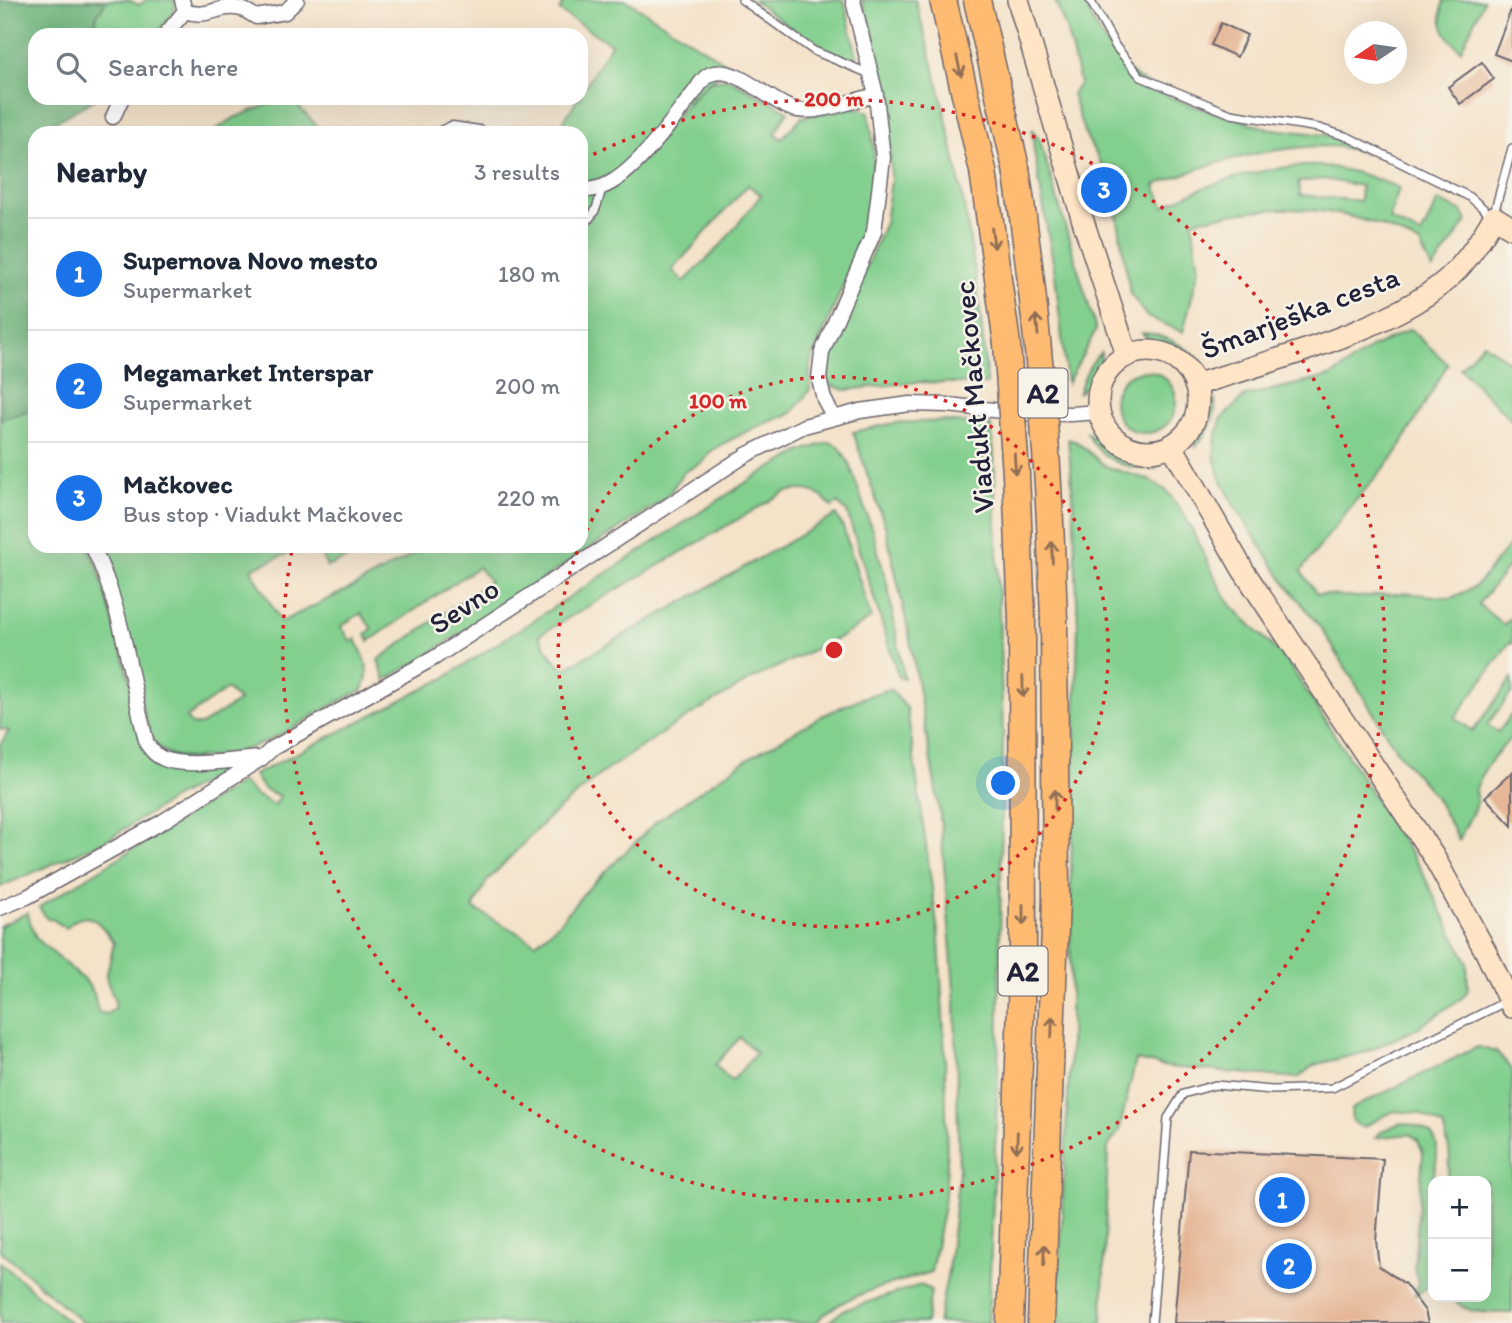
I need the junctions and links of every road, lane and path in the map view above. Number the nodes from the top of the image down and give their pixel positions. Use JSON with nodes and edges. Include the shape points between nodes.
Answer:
{"nodes":[{"id":1,"x":297,"y":0,"type":"edge"},
{"id":2,"x":742,"y":0,"type":"edge"},
{"id":3,"x":853,"y":0,"type":"edge"},
{"id":4,"x":943,"y":0,"type":"edge"},
{"id":5,"x":977,"y":0,"type":"edge"},
{"id":6,"x":1018,"y":0,"type":"edge"},
{"id":7,"x":1090,"y":0,"type":"edge"},
{"id":8,"x":183,"y":6,"type":"edge"},
{"id":9,"x":169,"y":28,"type":"edge"},
{"id":10,"x":871,"y":75,"type":"junction"},
{"id":11,"x":876,"y":95,"type":"junction"},
{"id":12,"x":119,"y":105,"type":"edge"},
{"id":13,"x":113,"y":117,"type":"dead end"},
{"id":14,"x":1512,"y":148,"type":"edge"},
{"id":15,"x":602,"y":187,"type":"junction"},
{"id":16,"x":588,"y":190,"type":"edge"},
{"id":17,"x":588,"y":222,"type":"edge"},
{"id":18,"x":1503,"y":223,"type":"edge"},
{"id":19,"x":1127,"y":355,"type":"junction"},
{"id":20,"x":1195,"y":385,"type":"junction"},
{"id":21,"x":1099,"y":412,"type":"junction"},
{"id":22,"x":834,"y":418,"type":"junction"},
{"id":23,"x":1172,"y":446,"type":"junction"},
{"id":24,"x":95,"y":553,"type":"edge"},
{"id":25,"x":261,"y":758,"type":"junction"},
{"id":26,"x":0,"y":908,"type":"edge"},
{"id":27,"x":1510,"y":1004,"type":"edge"},
{"id":28,"x":1010,"y":1323,"type":"edge"},
{"id":29,"x":1041,"y":1323,"type":"edge"},
{"id":30,"x":1152,"y":1323,"type":"edge"}],
"edges":[{"from":1,"to":8,"type":"street","via":[[285,12],[256,17],[242,9],[199,16]]},
{"from":2,"to":10,"type":"lane","via":[[814,51]]},
{"from":3,"to":10,"type":"street"},
{"from":4,"to":28,"type":"highway","name":"Viadukt Mačkovec","number":"A2","one_way":true,"bridge":true,"via":[[983,171],[1007,344],[1016,474],[1023,946]]},
{"from":29,"to":5,"type":"highway","number":"A2","one_way":true,"bridge":true,"via":[[1056,898],[1050,490],[1030,256],[1016,168]]},
{"from":6,"to":19,"type":"main road"},
{"from":7,"to":18,"type":"lane","via":[[1116,47],[1141,76],[1231,114],[1306,125],[1348,137],[1470,197]]},
{"from":8,"to":9,"type":"street"},
{"from":10,"to":11,"type":"street"},
{"from":11,"to":15,"type":"street","via":[[801,111],[742,80],[714,73],[703,79],[646,153]]},
{"from":11,"to":22,"type":"street","via":[[883,158],[874,232],[822,352],[819,379]]},
{"from":12,"to":13,"type":"street"},
{"from":14,"to":18,"type":"lane"},
{"from":15,"to":16,"type":"street"},
{"from":15,"to":17,"type":"lane"},
{"from":18,"to":20,"type":"main road","name":"Šmarješka cesta","via":[[1480,241],[1455,271],[1398,312]]},
{"from":19,"to":20,"type":"main road","via":[[1139,351],[1167,354],[1190,373]]},
{"from":19,"to":21,"type":"main road","via":[[1114,363],[1100,384]]},
{"from":20,"to":23,"type":"main road","via":[[1198,414],[1183,439]]},
{"from":21,"to":22,"type":"street","name":"Sevno","via":[[1020,413],[910,404]]},
{"from":21,"to":23,"type":"main road","via":[[1102,424],[1125,447],[1156,452]]},
{"from":22,"to":25,"type":"street","name":"Sevno","via":[[804,426],[746,455],[434,657]]},
{"from":23,"to":27,"type":"main road","via":[[1243,570],[1434,857]]},
{"from":24,"to":25,"type":"street","via":[[107,582],[147,744],[156,755],[174,761]]},
{"from":25,"to":26,"type":"street","name":"Sevno","via":[[162,822]]},
{"from":27,"to":30,"type":"lane","via":[[1332,1088],[1272,1090],[1215,1084],[1183,1094],[1168,1118]]}]}
